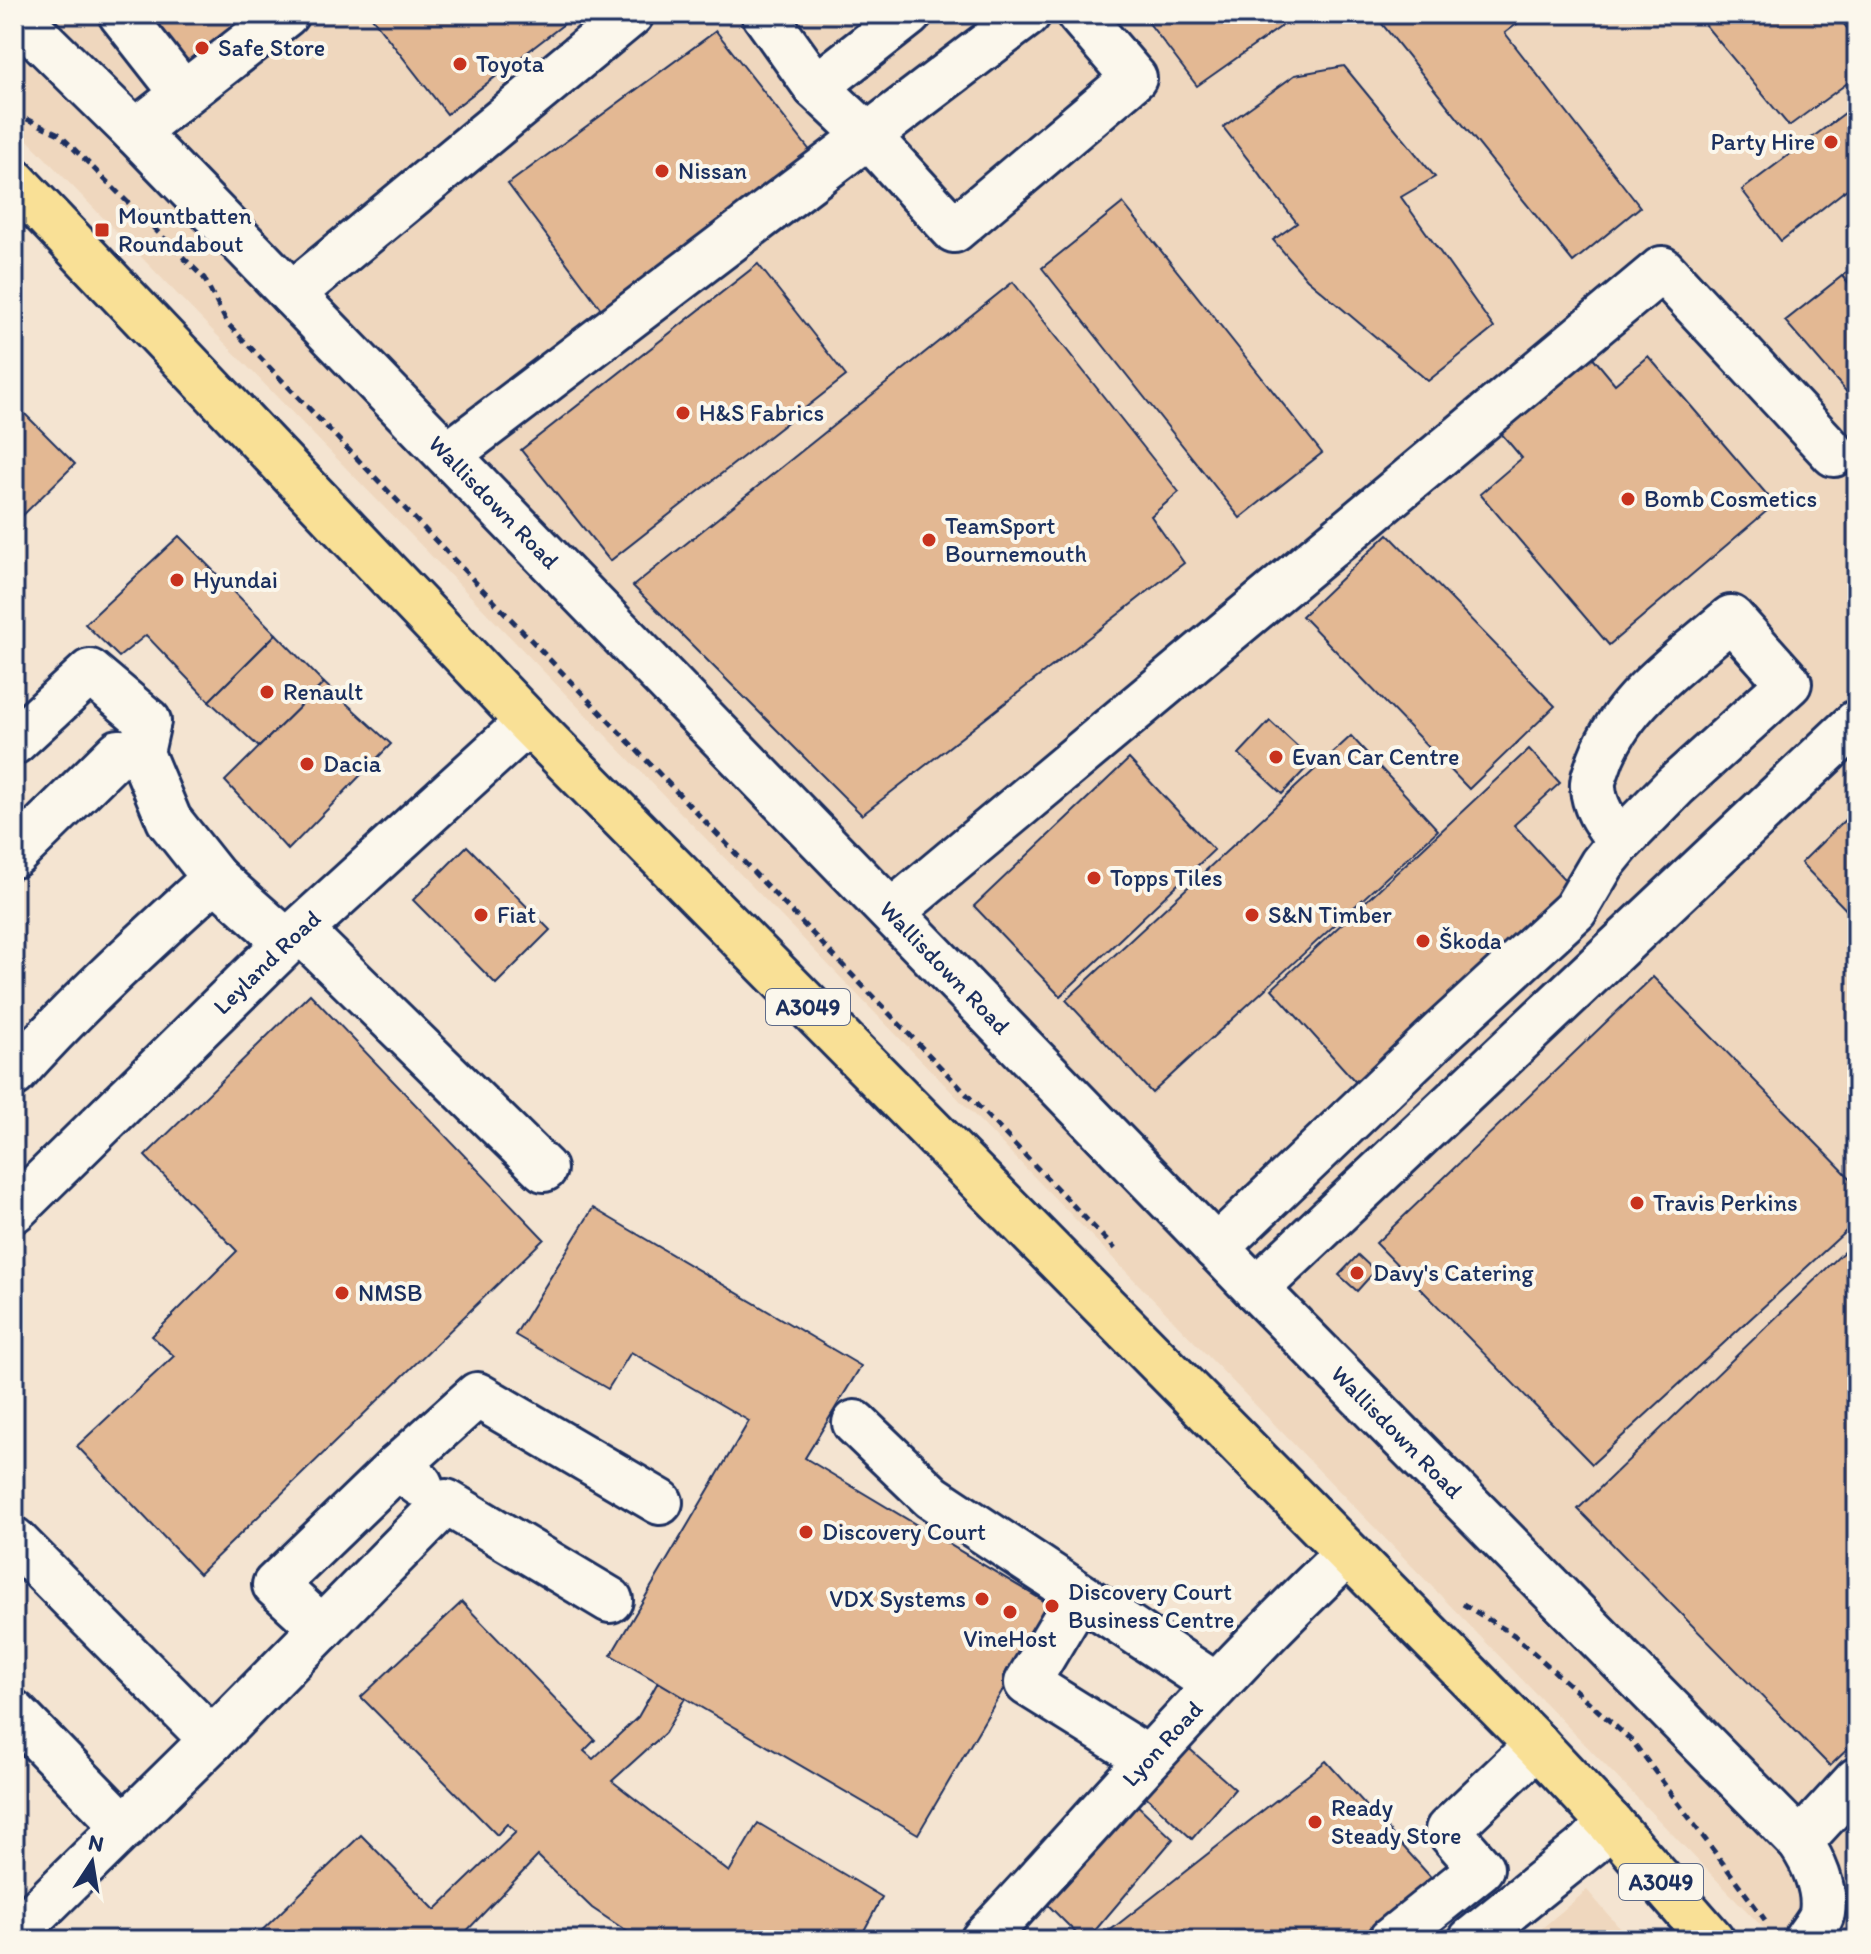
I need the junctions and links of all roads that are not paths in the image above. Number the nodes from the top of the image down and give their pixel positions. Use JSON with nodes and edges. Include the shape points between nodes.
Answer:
{"nodes":[{"id":1,"x":15,"y":14,"type":"edge"},
{"id":2,"x":121,"y":14,"type":"edge"},
{"id":3,"x":286,"y":14,"type":"edge"},
{"id":4,"x":631,"y":14,"type":"edge"},
{"id":5,"x":764,"y":14,"type":"edge"},
{"id":6,"x":909,"y":14,"type":"edge"},
{"id":7,"x":1028,"y":14,"type":"edge"},
{"id":8,"x":1079,"y":14,"type":"edge"},
{"id":9,"x":816,"y":87,"type":"junction"},
{"id":10,"x":183,"y":93,"type":"junction"},
{"id":11,"x":135,"y":132,"type":"junction"},
{"id":12,"x":868,"y":136,"type":"junction"},
{"id":13,"x":14,"y":181,"type":"edge"},
{"id":14,"x":292,"y":294,"type":"junction"},
{"id":15,"x":449,"y":454,"type":"junction"},
{"id":16,"x":1834,"y":454,"type":"dead end"},
{"id":17,"x":528,"y":722,"type":"junction"},
{"id":18,"x":1857,"y":722,"type":"edge"},
{"id":19,"x":14,"y":742,"type":"edge"},
{"id":20,"x":141,"y":753,"type":"junction"},
{"id":21,"x":1620,"y":842,"type":"junction"},
{"id":22,"x":14,"y":855,"type":"edge"},
{"id":23,"x":215,"y":878,"type":"junction"},
{"id":24,"x":892,"y":912,"type":"junction"},
{"id":25,"x":294,"y":936,"type":"junction"},
{"id":26,"x":23,"y":1045,"type":"edge"},
{"id":27,"x":544,"y":1169,"type":"dead end"},
{"id":28,"x":14,"y":1210,"type":"edge"},
{"id":29,"x":1216,"y":1248,"type":"junction"},
{"id":30,"x":1256,"y":1289,"type":"junction"},
{"id":31,"x":855,"y":1423,"type":"dead end"},
{"id":32,"x":397,"y":1467,"type":"junction"},
{"id":33,"x":446,"y":1502,"type":"junction"},
{"id":34,"x":660,"y":1502,"type":"dead end"},
{"id":35,"x":14,"y":1540,"type":"edge"},
{"id":36,"x":1347,"y":1554,"type":"junction"},
{"id":37,"x":1079,"y":1596,"type":"junction"},
{"id":38,"x":610,"y":1600,"type":"dead end"},
{"id":39,"x":322,"y":1628,"type":"junction"},
{"id":40,"x":1216,"y":1685,"type":"junction"},
{"id":41,"x":14,"y":1713,"type":"edge"},
{"id":42,"x":212,"y":1740,"type":"junction"},
{"id":43,"x":1537,"y":1745,"type":"junction"},
{"id":44,"x":1147,"y":1758,"type":"junction"},
{"id":45,"x":1857,"y":1780,"type":"edge"},
{"id":46,"x":1610,"y":1823,"type":"junction"},
{"id":47,"x":125,"y":1827,"type":"junction"},
{"id":48,"x":1800,"y":1842,"type":"junction"},
{"id":49,"x":1840,"y":1896,"type":"edge"},
{"id":50,"x":1788,"y":1934,"type":"edge"},
{"id":51,"x":14,"y":1935,"type":"edge"},
{"id":52,"x":983,"y":1940,"type":"edge"},
{"id":53,"x":1391,"y":1940,"type":"edge"},
{"id":54,"x":1471,"y":1940,"type":"edge"},
{"id":55,"x":1712,"y":1940,"type":"edge"}],
"edges":[{"from":1,"to":11,"type":"street","name":"Wallisdown Road"},
{"from":2,"to":10,"type":"street"},
{"from":3,"to":10,"type":"street"},
{"from":4,"to":14,"type":"street"},
{"from":5,"to":9,"type":"street"},
{"from":6,"to":9,"type":"street"},
{"from":7,"to":12,"type":"street"},
{"from":8,"to":12,"type":"street","via":[[1134,78],[954,230]]},
{"from":9,"to":12,"type":"street"},
{"from":10,"to":11,"type":"street"},
{"from":11,"to":14,"type":"street","name":"Wallisdown Road"},
{"from":12,"to":15,"type":"street"},
{"from":13,"to":17,"type":"main road","number":"A3049"},
{"from":14,"to":15,"type":"street","name":"Wallisdown Road"},
{"from":15,"to":24,"type":"street","name":"Wallisdown Road"},
{"from":16,"to":24,"type":"street","via":[[1662,269]]},
{"from":17,"to":25,"type":"street","name":"Leyland Road"},
{"from":17,"to":36,"type":"main road","number":"A3049"},
{"from":18,"to":30,"type":"street"},
{"from":19,"to":20,"type":"street","via":[[90,672],[148,721]]},
{"from":20,"to":22,"type":"street","via":[[119,752]]},
{"from":20,"to":23,"type":"street","via":[[169,820]]},
{"from":21,"to":21,"type":"street","via":[[1789,683],[1731,618],[1631,707],[1613,731],[1592,785],[1597,808]]},
{"from":21,"to":29,"type":"street","via":[[1575,910]]},
{"from":23,"to":25,"type":"street"},
{"from":23,"to":26,"type":"street"},
{"from":24,"to":29,"type":"street","name":"Wallisdown Road"},
{"from":25,"to":27,"type":"street"},
{"from":25,"to":28,"type":"street","name":"Leyland Road"},
{"from":29,"to":30,"type":"street","name":"Wallisdown Road"},
{"from":30,"to":48,"type":"street","name":"Wallisdown Road"},
{"from":31,"to":37,"type":"street","via":[[932,1497]]},
{"from":32,"to":33,"type":"street"},
{"from":32,"to":34,"type":"street","via":[[477,1395]]},
{"from":32,"to":39,"type":"street","via":[[275,1585]]},
{"from":33,"to":38,"type":"street"},
{"from":33,"to":39,"type":"street"},
{"from":35,"to":42,"type":"street"},
{"from":36,"to":40,"type":"street","name":"Lyon Road"},
{"from":36,"to":43,"type":"main road","number":"A3049"},
{"from":37,"to":40,"type":"street"},
{"from":37,"to":44,"type":"street","via":[[1027,1683]]},
{"from":39,"to":42,"type":"street"},
{"from":40,"to":44,"type":"street","name":"Lyon Road"},
{"from":41,"to":47,"type":"street"},
{"from":42,"to":47,"type":"street"},
{"from":43,"to":46,"type":"main road","number":"A3049"},
{"from":43,"to":53,"type":"street","via":[[1448,1830],[1481,1868]]},
{"from":44,"to":52,"type":"street","name":"Lyon Road"},
{"from":45,"to":48,"type":"street"},
{"from":46,"to":54,"type":"street"},
{"from":46,"to":55,"type":"main road","number":"A3049"},
{"from":47,"to":51,"type":"street"},
{"from":48,"to":49,"type":"street","name":"Wallisdown Road"},
{"from":49,"to":50,"type":"street","name":"Wallisdown Road","via":[[1822,1916]]}]}
